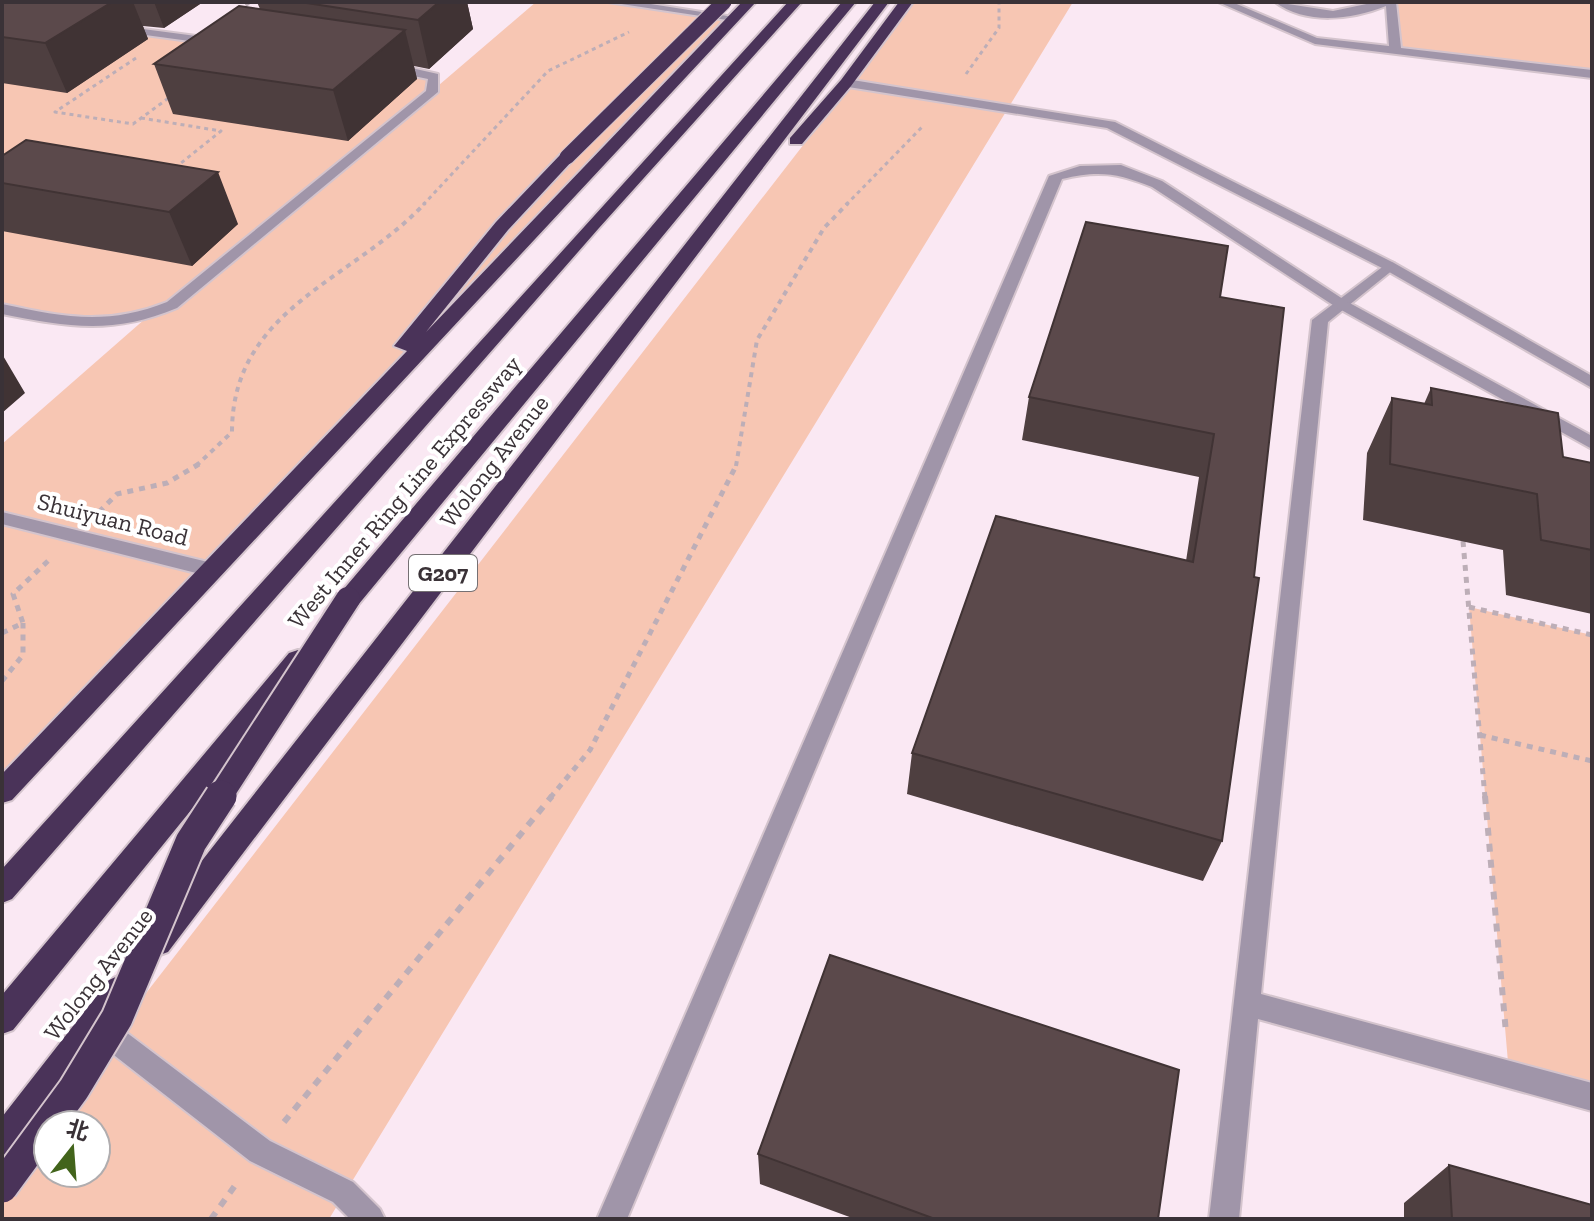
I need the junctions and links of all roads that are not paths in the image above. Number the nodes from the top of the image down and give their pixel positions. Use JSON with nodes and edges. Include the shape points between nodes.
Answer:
{"nodes":[{"id":1,"x":613,"y":2,"type":"edge"},
{"id":2,"x":749,"y":2,"type":"edge"},
{"id":3,"x":795,"y":2,"type":"edge"},
{"id":4,"x":849,"y":2,"type":"edge"},
{"id":5,"x":882,"y":2,"type":"edge"},
{"id":6,"x":906,"y":2,"type":"edge"},
{"id":7,"x":1280,"y":2,"type":"edge"},
{"id":8,"x":1388,"y":2,"type":"edge"},
{"id":9,"x":1229,"y":3,"type":"edge"},
{"id":10,"x":729,"y":10,"type":"edge"},
{"id":11,"x":109,"y":27,"type":"edge"},
{"id":12,"x":241,"y":46,"type":"edge"},
{"id":13,"x":1395,"y":50,"type":"junction"},
{"id":14,"x":367,"y":63,"type":"edge"},
{"id":15,"x":1592,"y":74,"type":"edge"},
{"id":16,"x":846,"y":83,"type":"junction"},
{"id":17,"x":1389,"y":266,"type":"junction"},
{"id":18,"x":656,"y":297,"type":"junction"},
{"id":19,"x":1341,"y":304,"type":"junction"},
{"id":20,"x":2,"y":309,"type":"edge"},
{"id":21,"x":1592,"y":383,"type":"edge"},
{"id":22,"x":1592,"y":443,"type":"edge"},
{"id":23,"x":273,"y":506,"type":"junction"},
{"id":24,"x":2,"y":518,"type":"edge"},
{"id":25,"x":212,"y":570,"type":"junction"},
{"id":26,"x":348,"y":599,"type":"junction"},
{"id":27,"x":2,"y":792,"type":"edge"},
{"id":28,"x":2,"y":890,"type":"edge"},
{"id":29,"x":1247,"y":1003,"type":"junction"},
{"id":30,"x":2,"y":1019,"type":"edge"},
{"id":31,"x":94,"y":1024,"type":"junction"},
{"id":32,"x":1592,"y":1097,"type":"edge"},
{"id":33,"x":2,"y":1144,"type":"edge"},
{"id":34,"x":2,"y":1187,"type":"edge"},
{"id":35,"x":370,"y":1219,"type":"edge"},
{"id":36,"x":612,"y":1219,"type":"edge"},
{"id":37,"x":1224,"y":1219,"type":"edge"}],
"edges":[{"from":1,"to":10,"type":"street"},
{"from":2,"to":10,"type":"highway"},
{"from":3,"to":28,"type":"highway","name":"West Inner Ring Line Expressway"},
{"from":4,"to":26,"type":"highway","name":"West Inner Ring Line Expressway"},
{"from":5,"to":18,"type":"highway","name":"Wolong Avenue","number":"G207"},
{"from":6,"to":16,"type":"highway"},
{"from":7,"to":8,"type":"street","via":[[1344,16]]},
{"from":8,"to":13,"type":"street"},
{"from":9,"to":13,"type":"street","via":[[1315,41]]},
{"from":10,"to":23,"type":"highway"},
{"from":10,"to":23,"type":"highway","bridge":true,"via":[[567,157],[502,226]]},
{"from":11,"to":12,"type":"street"},
{"from":13,"to":15,"type":"street"},
{"from":14,"to":20,"type":"street","via":[[434,77],[432,92],[172,305],[148,317],[109,325]]},
{"from":16,"to":17,"type":"street","via":[[1110,125]]},
{"from":16,"to":18,"type":"highway"},
{"from":17,"to":19,"type":"street"},
{"from":17,"to":21,"type":"street"},
{"from":18,"to":31,"type":"highway","name":"Wolong Avenue","number":"G207"},
{"from":19,"to":22,"type":"street"},
{"from":19,"to":29,"type":"street","via":[[1320,320]]},
{"from":19,"to":36,"type":"street","via":[[1157,184],[1121,169],[1056,176]]},
{"from":23,"to":25,"type":"highway"},
{"from":24,"to":25,"type":"street","name":"Shuiyuan Road"},
{"from":25,"to":27,"type":"highway"},
{"from":26,"to":30,"type":"highway","name":"West Inner Ring Line Expressway","bridge":true},
{"from":26,"to":34,"type":"highway","bridge":true,"via":[[191,842],[117,1018],[74,1089]]},
{"from":29,"to":32,"type":"street"},
{"from":29,"to":37,"type":"street"},
{"from":31,"to":33,"type":"highway","name":"Wolong Avenue","number":"G207"},
{"from":31,"to":35,"type":"street","via":[[260,1151],[343,1192]]}]}
